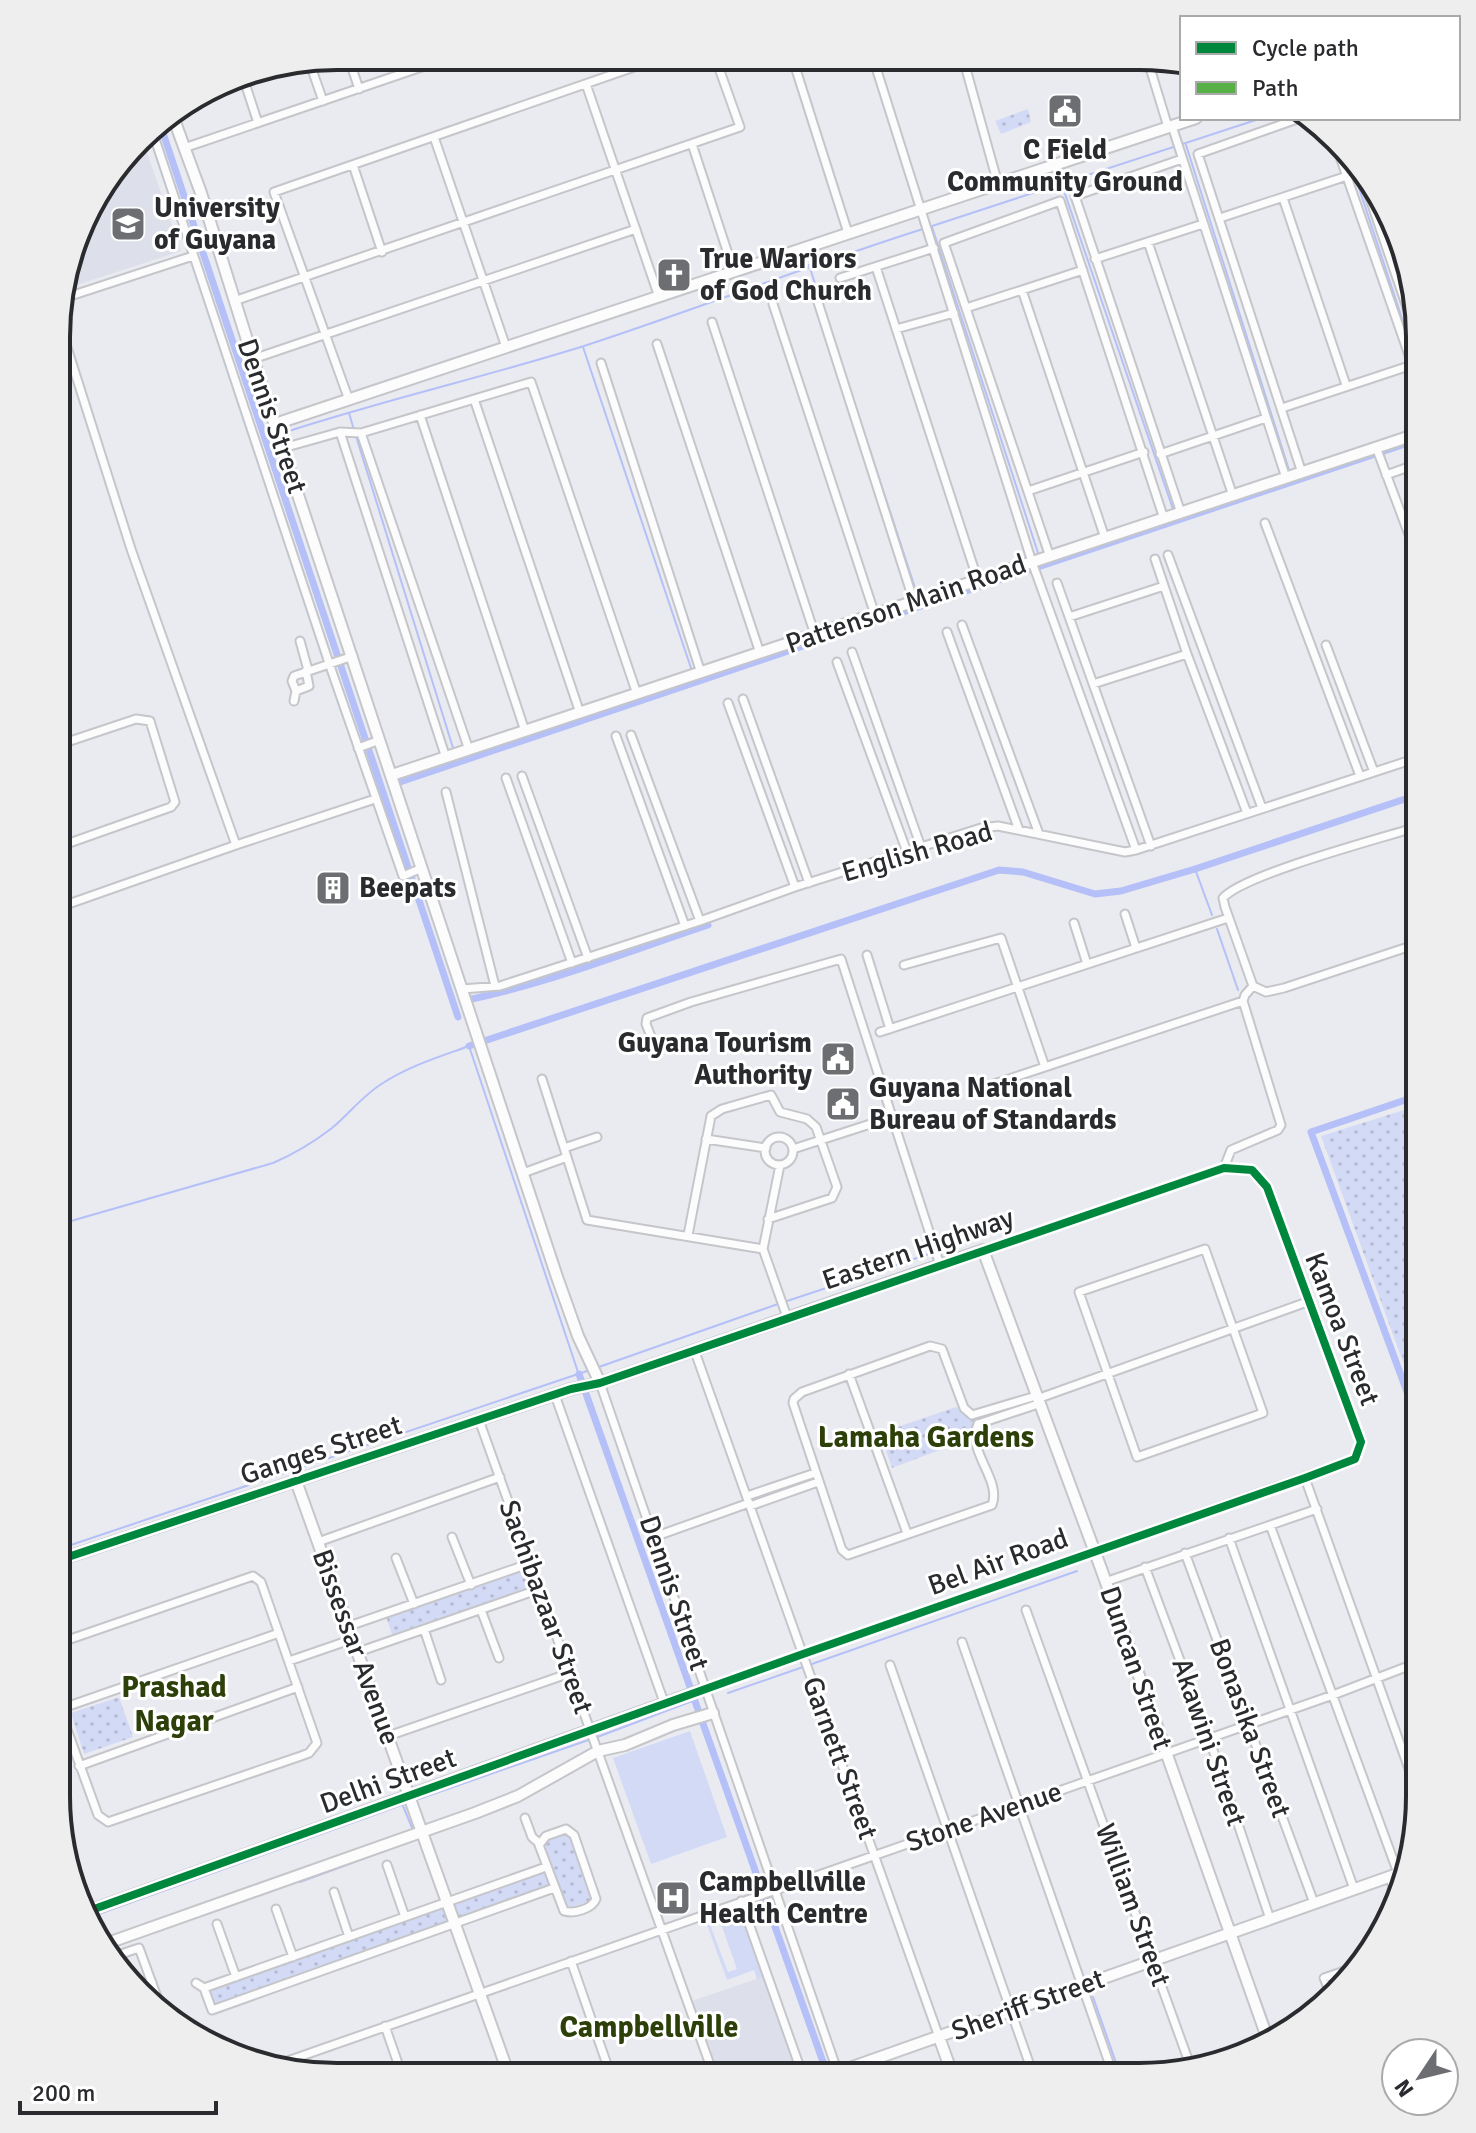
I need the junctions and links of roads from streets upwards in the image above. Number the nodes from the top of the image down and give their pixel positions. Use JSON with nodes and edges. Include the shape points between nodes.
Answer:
{"nodes":[{"id":1,"x":796,"y":70,"type":"edge"},
{"id":2,"x":877,"y":70,"type":"edge"},
{"id":3,"x":966,"y":70,"type":"edge"},
{"id":4,"x":353,"y":71,"type":"edge"},
{"id":5,"x":406,"y":71,"type":"edge"},
{"id":6,"x":624,"y":71,"type":"edge"},
{"id":7,"x":720,"y":71,"type":"edge"},
{"id":8,"x":1151,"y":71,"type":"edge"},
{"id":9,"x":313,"y":72,"type":"edge"},
{"id":10,"x":586,"y":84,"type":"junction"},
{"id":11,"x":246,"y":86,"type":"edge"},
{"id":12,"x":359,"y":89,"type":"junction"},
{"id":13,"x":323,"y":101,"type":"junction"},
{"id":14,"x":1190,"y":120,"type":"edge"},
{"id":15,"x":1294,"y":120,"type":"edge"},
{"id":16,"x":258,"y":123,"type":"junction"},
{"id":17,"x":176,"y":125,"type":"edge"},
{"id":18,"x":1170,"y":127,"type":"junction"},
{"id":19,"x":434,"y":137,"type":"junction"},
{"id":20,"x":156,"y":141,"type":"edge"},
{"id":21,"x":692,"y":144,"type":"junction"},
{"id":22,"x":184,"y":148,"type":"junction"},
{"id":23,"x":1182,"y":159,"type":"junction"},
{"id":24,"x":353,"y":165,"type":"junction"},
{"id":25,"x":1343,"y":165,"type":"edge"},
{"id":26,"x":616,"y":170,"type":"junction"},
{"id":27,"x":1347,"y":176,"type":"junction"},
{"id":28,"x":998,"y":184,"type":"junction"},
{"id":29,"x":1283,"y":198,"type":"junction"},
{"id":30,"x":922,"y":209,"type":"junction"},
{"id":31,"x":1375,"y":214,"type":"edge"},
{"id":32,"x":1220,"y":218,"type":"junction"},
{"id":33,"x":463,"y":224,"type":"junction"},
{"id":34,"x":1203,"y":224,"type":"junction"},
{"id":35,"x":636,"y":229,"type":"junction"},
{"id":36,"x":848,"y":233,"type":"junction"},
{"id":37,"x":1148,"y":242,"type":"junction"},
{"id":38,"x":934,"y":248,"type":"junction"},
{"id":39,"x":382,"y":252,"type":"junction"},
{"id":40,"x":193,"y":256,"type":"junction"},
{"id":41,"x":1095,"y":259,"type":"junction"},
{"id":42,"x":876,"y":267,"type":"junction"},
{"id":43,"x":1083,"y":270,"type":"junction"},
{"id":44,"x":734,"y":272,"type":"junction"},
{"id":45,"x":305,"y":278,"type":"junction"},
{"id":46,"x":840,"y":278,"type":"dead end"},
{"id":47,"x":484,"y":282,"type":"junction"},
{"id":48,"x":1022,"y":290,"type":"junction"},
{"id":49,"x":1402,"y":294,"type":"edge"},
{"id":50,"x":73,"y":295,"type":"edge"},
{"id":51,"x":816,"y":296,"type":"dead end"},
{"id":52,"x":659,"y":297,"type":"junction"},
{"id":53,"x":234,"y":301,"type":"junction"},
{"id":54,"x":773,"y":304,"type":"dead end"},
{"id":55,"x":966,"y":308,"type":"junction"},
{"id":56,"x":954,"y":313,"type":"junction"},
{"id":57,"x":712,"y":322,"type":"dead end"},
{"id":58,"x":896,"y":329,"type":"junction"},
{"id":59,"x":324,"y":335,"type":"junction"},
{"id":60,"x":657,"y":344,"type":"dead end"},
{"id":61,"x":506,"y":347,"type":"junction"},
{"id":62,"x":1406,"y":348,"type":"edge"},
{"id":63,"x":70,"y":357,"type":"edge"},
{"id":64,"x":253,"y":359,"type":"junction"},
{"id":65,"x":601,"y":363,"type":"dead end"},
{"id":66,"x":1406,"y":367,"type":"edge"},
{"id":67,"x":1346,"y":385,"type":"junction"},
{"id":68,"x":474,"y":399,"type":"junction"},
{"id":69,"x":349,"y":400,"type":"junction"},
{"id":70,"x":1282,"y":408,"type":"junction"},
{"id":71,"x":420,"y":415,"type":"junction"},
{"id":72,"x":1266,"y":418,"type":"junction"},
{"id":73,"x":275,"y":424,"type":"junction"},
{"id":74,"x":339,"y":432,"type":"junction"},
{"id":75,"x":361,"y":433,"type":"junction"},
{"id":76,"x":1213,"y":436,"type":"junction"},
{"id":77,"x":1406,"y":439,"type":"edge"},
{"id":78,"x":283,"y":448,"type":"junction"},
{"id":79,"x":1377,"y":450,"type":"junction"},
{"id":80,"x":1144,"y":452,"type":"junction"},
{"id":81,"x":1160,"y":454,"type":"junction"},
{"id":82,"x":1406,"y":468,"type":"edge"},
{"id":83,"x":1083,"y":473,"type":"junction"},
{"id":84,"x":1302,"y":473,"type":"junction"},
{"id":85,"x":1386,"y":475,"type":"junction"},
{"id":86,"x":1286,"y":478,"type":"junction"},
{"id":87,"x":1028,"y":491,"type":"junction"},
{"id":88,"x":1233,"y":496,"type":"junction"},
{"id":89,"x":1172,"y":516,"type":"junction"},
{"id":90,"x":1265,"y":523,"type":"dead end"},
{"id":91,"x":1406,"y":527,"type":"edge"},
{"id":92,"x":1105,"y":538,"type":"junction"},
{"id":93,"x":1168,"y":555,"type":"dead end"},
{"id":94,"x":1155,"y":559,"type":"dead end"},
{"id":95,"x":1038,"y":562,"type":"junction"},
{"id":96,"x":978,"y":581,"type":"junction"},
{"id":97,"x":1057,"y":583,"type":"dead end"},
{"id":98,"x":1164,"y":586,"type":"junction"},
{"id":99,"x":914,"y":602,"type":"junction"},
{"id":100,"x":875,"y":615,"type":"junction"},
{"id":101,"x":1069,"y":617,"type":"junction"},
{"id":102,"x":962,"y":625,"type":"dead end"},
{"id":103,"x":947,"y":632,"type":"dead end"},
{"id":104,"x":815,"y":635,"type":"junction"},
{"id":105,"x":300,"y":641,"type":"dead end"},
{"id":106,"x":852,"y":652,"type":"dead end"},
{"id":107,"x":760,"y":653,"type":"junction"},
{"id":108,"x":1187,"y":654,"type":"junction"},
{"id":109,"x":353,"y":656,"type":"junction"},
{"id":110,"x":1316,"y":657,"type":"junction"},
{"id":111,"x":837,"y":662,"type":"dead end"},
{"id":112,"x":329,"y":663,"type":"junction"},
{"id":113,"x":307,"y":670,"type":"junction"},
{"id":114,"x":695,"y":675,"type":"junction"},
{"id":115,"x":1093,"y":684,"type":"junction"},
{"id":116,"x":296,"y":691,"type":"junction"},
{"id":117,"x":637,"y":694,"type":"junction"},
{"id":118,"x":743,"y":699,"type":"dead end"},
{"id":119,"x":294,"y":701,"type":"dead end"},
{"id":120,"x":728,"y":703,"type":"dead end"},
{"id":121,"x":580,"y":713,"type":"junction"},
{"id":122,"x":525,"y":731,"type":"junction"},
{"id":123,"x":631,"y":735,"type":"dead end"},
{"id":124,"x":616,"y":736,"type":"dead end"},
{"id":125,"x":380,"y":740,"type":"junction"},
{"id":126,"x":70,"y":741,"type":"edge"},
{"id":127,"x":358,"y":748,"type":"junction"},
{"id":128,"x":465,"y":752,"type":"junction"},
{"id":129,"x":448,"y":757,"type":"junction"},
{"id":130,"x":1406,"y":762,"type":"edge"},
{"id":131,"x":1374,"y":772,"type":"junction"},
{"id":132,"x":392,"y":775,"type":"junction"},
{"id":133,"x":522,"y":776,"type":"dead end"},
{"id":134,"x":1360,"y":776,"type":"junction"},
{"id":135,"x":506,"y":778,"type":"dead end"},
{"id":136,"x":446,"y":792,"type":"dead end"},
{"id":137,"x":375,"y":799,"type":"junction"},
{"id":138,"x":1262,"y":808,"type":"junction"},
{"id":139,"x":1247,"y":813,"type":"junction"},
{"id":140,"x":1019,"y":830,"type":"junction"},
{"id":141,"x":1406,"y":831,"type":"edge"},
{"id":142,"x":1039,"y":834,"type":"junction"},
{"id":143,"x":70,"y":843,"type":"edge"},
{"id":144,"x":236,"y":845,"type":"junction"},
{"id":145,"x":1151,"y":846,"type":"junction"},
{"id":146,"x":921,"y":847,"type":"junction"},
{"id":147,"x":1136,"y":850,"type":"junction"},
{"id":148,"x":907,"y":852,"type":"junction"},
{"id":149,"x":422,"y":868,"type":"junction"},
{"id":150,"x":809,"y":883,"type":"junction"},
{"id":151,"x":795,"y":887,"type":"junction"},
{"id":152,"x":70,"y":903,"type":"edge"},
{"id":153,"x":1125,"y":914,"type":"dead end"},
{"id":154,"x":1228,"y":918,"type":"junction"},
{"id":155,"x":700,"y":921,"type":"junction"},
{"id":156,"x":1074,"y":923,"type":"dead end"},
{"id":157,"x":685,"y":926,"type":"junction"},
{"id":158,"x":1136,"y":948,"type":"junction"},
{"id":159,"x":1406,"y":948,"type":"edge"},
{"id":160,"x":867,"y":955,"type":"dead end"},
{"id":161,"x":588,"y":958,"type":"junction"},
{"id":162,"x":572,"y":963,"type":"junction"},
{"id":163,"x":1087,"y":964,"type":"junction"},
{"id":164,"x":904,"y":965,"type":"dead end"},
{"id":165,"x":495,"y":986,"type":"junction"},
{"id":166,"x":1019,"y":986,"type":"junction"},
{"id":167,"x":1253,"y":986,"type":"junction"},
{"id":168,"x":465,"y":997,"type":"junction"},
{"id":169,"x":1243,"y":1001,"type":"junction"},
{"id":170,"x":890,"y":1029,"type":"junction"},
{"id":171,"x":880,"y":1032,"type":"dead end"},
{"id":172,"x":652,"y":1039,"type":"dead end"},
{"id":173,"x":1045,"y":1067,"type":"junction"},
{"id":174,"x":542,"y":1079,"type":"dead end"},
{"id":175,"x":979,"y":1089,"type":"dead end"},
{"id":176,"x":892,"y":1117,"type":"junction"},
{"id":177,"x":597,"y":1137,"type":"dead end"},
{"id":178,"x":706,"y":1139,"type":"junction"},
{"id":179,"x":821,"y":1140,"type":"junction"},
{"id":180,"x":766,"y":1148,"type":"junction"},
{"id":181,"x":793,"y":1149,"type":"junction"},
{"id":182,"x":566,"y":1153,"type":"junction"},
{"id":183,"x":780,"y":1165,"type":"junction"},
{"id":184,"x":1224,"y":1168,"type":"junction"},
{"id":185,"x":1252,"y":1170,"type":"joint"},
{"id":186,"x":523,"y":1173,"type":"junction"},
{"id":187,"x":768,"y":1219,"type":"junction"},
{"id":188,"x":688,"y":1235,"type":"junction"},
{"id":189,"x":763,"y":1249,"type":"junction"},
{"id":190,"x":983,"y":1250,"type":"junction"},
{"id":191,"x":940,"y":1265,"type":"junction"},
{"id":192,"x":1307,"y":1302,"type":"junction"},
{"id":193,"x":787,"y":1317,"type":"junction"},
{"id":194,"x":1233,"y":1329,"type":"junction"},
{"id":195,"x":694,"y":1349,"type":"junction"},
{"id":196,"x":849,"y":1374,"type":"junction"},
{"id":197,"x":1108,"y":1374,"type":"junction"},
{"id":198,"x":596,"y":1377,"type":"junction"},
{"id":199,"x":555,"y":1395,"type":"junction"},
{"id":200,"x":1037,"y":1400,"type":"junction"},
{"id":201,"x":975,"y":1415,"type":"junction"},
{"id":202,"x":479,"y":1420,"type":"junction"},
{"id":203,"x":978,"y":1424,"type":"junction"},
{"id":204,"x":500,"y":1477,"type":"junction"},
{"id":205,"x":817,"y":1478,"type":"junction"},
{"id":206,"x":1305,"y":1478,"type":"junction"},
{"id":207,"x":296,"y":1481,"type":"junction"},
{"id":208,"x":749,"y":1502,"type":"junction"},
{"id":209,"x":1317,"y":1509,"type":"junction"},
{"id":210,"x":1270,"y":1525,"type":"junction"},
{"id":211,"x":907,"y":1533,"type":"junction"},
{"id":212,"x":452,"y":1537,"type":"dead end"},
{"id":213,"x":654,"y":1537,"type":"junction"},
{"id":214,"x":1229,"y":1538,"type":"junction"},
{"id":215,"x":318,"y":1542,"type":"junction"},
{"id":216,"x":1094,"y":1551,"type":"junction"},
{"id":217,"x":1185,"y":1553,"type":"junction"},
{"id":218,"x":70,"y":1556,"type":"edge"},
{"id":219,"x":396,"y":1558,"type":"dead end"},
{"id":220,"x":531,"y":1563,"type":"junction"},
{"id":221,"x":1145,"y":1567,"type":"junction"},
{"id":222,"x":1104,"y":1578,"type":"junction"},
{"id":223,"x":471,"y":1585,"type":"junction"},
{"id":224,"x":540,"y":1589,"type":"junction"},
{"id":225,"x":414,"y":1604,"type":"junction"},
{"id":226,"x":481,"y":1610,"type":"junction"},
{"id":227,"x":1026,"y":1610,"type":"dead end"},
{"id":228,"x":349,"y":1626,"type":"junction"},
{"id":229,"x":424,"y":1629,"type":"junction"},
{"id":230,"x":279,"y":1633,"type":"junction"},
{"id":231,"x":70,"y":1639,"type":"edge"},
{"id":232,"x":353,"y":1639,"type":"junction"},
{"id":233,"x":962,"y":1642,"type":"dead end"},
{"id":234,"x":358,"y":1652,"type":"junction"},
{"id":235,"x":803,"y":1654,"type":"junction"},
{"id":236,"x":499,"y":1658,"type":"dead end"},
{"id":237,"x":289,"y":1661,"type":"junction"},
{"id":238,"x":890,"y":1665,"type":"dead end"},
{"id":239,"x":1405,"y":1667,"type":"edge"},
{"id":240,"x":570,"y":1673,"type":"junction"},
{"id":241,"x":1376,"y":1678,"type":"junction"},
{"id":242,"x":441,"y":1680,"type":"dead end"},
{"id":243,"x":298,"y":1687,"type":"junction"},
{"id":244,"x":708,"y":1691,"type":"junction"},
{"id":245,"x":1333,"y":1695,"type":"junction"},
{"id":246,"x":665,"y":1705,"type":"junction"},
{"id":247,"x":70,"y":1706,"type":"edge"},
{"id":248,"x":712,"y":1710,"type":"junction"},
{"id":249,"x":1290,"y":1710,"type":"junction"},
{"id":250,"x":1248,"y":1724,"type":"junction"},
{"id":251,"x":388,"y":1736,"type":"junction"},
{"id":252,"x":1209,"y":1738,"type":"junction"},
{"id":253,"x":70,"y":1739,"type":"edge"},
{"id":254,"x":594,"y":1740,"type":"junction"},
{"id":255,"x":1165,"y":1753,"type":"junction"},
{"id":256,"x":1405,"y":1758,"type":"edge"},
{"id":257,"x":79,"y":1766,"type":"junction"},
{"id":258,"x":1087,"y":1781,"type":"junction"},
{"id":259,"x":411,"y":1800,"type":"junction"},
{"id":260,"x":1019,"y":1803,"type":"junction"},
{"id":261,"x":525,"y":1818,"type":"dead end"},
{"id":262,"x":947,"y":1829,"type":"junction"},
{"id":263,"x":423,"y":1832,"type":"junction"},
{"id":264,"x":539,"y":1843,"type":"junction"},
{"id":265,"x":875,"y":1856,"type":"junction"},
{"id":266,"x":387,"y":1865,"type":"dead end"},
{"id":267,"x":546,"y":1867,"type":"junction"},
{"id":268,"x":1393,"y":1876,"type":"edge"},
{"id":269,"x":1392,"y":1882,"type":"edge"},
{"id":270,"x":554,"y":1888,"type":"junction"},
{"id":271,"x":1354,"y":1889,"type":"junction"},
{"id":272,"x":775,"y":1890,"type":"junction"},
{"id":273,"x":334,"y":1892,"type":"dead end"},
{"id":274,"x":741,"y":1901,"type":"junction"},
{"id":275,"x":448,"y":1902,"type":"junction"},
{"id":276,"x":1314,"y":1903,"type":"junction"},
{"id":277,"x":96,"y":1909,"type":"edge"},
{"id":278,"x":276,"y":1909,"type":"dead end"},
{"id":279,"x":405,"y":1917,"type":"junction"},
{"id":280,"x":1270,"y":1919,"type":"junction"},
{"id":281,"x":455,"y":1922,"type":"junction"},
{"id":282,"x":217,"y":1924,"type":"dead end"},
{"id":283,"x":662,"y":1929,"type":"junction"},
{"id":284,"x":1233,"y":1932,"type":"junction"},
{"id":285,"x":349,"y":1937,"type":"junction"},
{"id":286,"x":113,"y":1941,"type":"edge"},
{"id":287,"x":122,"y":1954,"type":"edge"},
{"id":288,"x":293,"y":1957,"type":"junction"},
{"id":289,"x":571,"y":1961,"type":"junction"},
{"id":290,"x":1154,"y":1961,"type":"junction"},
{"id":291,"x":1339,"y":1973,"type":"edge"},
{"id":292,"x":236,"y":1977,"type":"junction"},
{"id":293,"x":152,"y":1982,"type":"junction"},
{"id":294,"x":147,"y":1983,"type":"edge"},
{"id":295,"x":196,"y":1983,"type":"dead end"},
{"id":296,"x":1327,"y":1985,"type":"edge"},
{"id":297,"x":1081,"y":1986,"type":"junction"},
{"id":298,"x":204,"y":1988,"type":"junction"},
{"id":299,"x":155,"y":1991,"type":"edge"},
{"id":300,"x":481,"y":1993,"type":"junction"},
{"id":301,"x":1010,"y":2011,"type":"junction"},
{"id":302,"x":385,"y":2026,"type":"junction"},
{"id":303,"x":1265,"y":2030,"type":"edge"},
{"id":304,"x":939,"y":2037,"type":"junction"},
{"id":305,"x":1188,"y":2058,"type":"edge"},
{"id":306,"x":293,"y":2059,"type":"edge"},
{"id":307,"x":398,"y":2063,"type":"edge"},
{"id":308,"x":505,"y":2063,"type":"edge"},
{"id":309,"x":606,"y":2063,"type":"edge"},
{"id":310,"x":709,"y":2063,"type":"edge"},
{"id":311,"x":798,"y":2063,"type":"edge"},
{"id":312,"x":831,"y":2063,"type":"edge"},
{"id":313,"x":868,"y":2063,"type":"edge"},
{"id":314,"x":948,"y":2063,"type":"edge"},
{"id":315,"x":1029,"y":2063,"type":"edge"},
{"id":316,"x":1109,"y":2063,"type":"edge"}],
"edges":[{"from":1,"to":36,"type":"street"},
{"from":2,"to":30,"type":"street"},
{"from":3,"to":28,"type":"street"},
{"from":4,"to":12,"type":"street"},
{"from":5,"to":12,"type":"street"},
{"from":6,"to":10,"type":"street"},
{"from":7,"to":21,"type":"street","via":[[740,127]]},
{"from":8,"to":18,"type":"street"},
{"from":9,"to":13,"type":"street"},
{"from":10,"to":19,"type":"street"},
{"from":10,"to":26,"type":"street"},
{"from":11,"to":16,"type":"street"},
{"from":12,"to":13,"type":"street"},
{"from":13,"to":16,"type":"street"},
{"from":14,"to":18,"type":"street"},
{"from":15,"to":32,"type":"street","via":[[1198,154]]},
{"from":16,"to":22,"type":"street"},
{"from":17,"to":22,"type":"street","name":"Dennis Street"},
{"from":18,"to":23,"type":"street"},
{"from":18,"to":28,"type":"street"},
{"from":19,"to":24,"type":"street"},
{"from":19,"to":33,"type":"street"},
{"from":20,"to":40,"type":"street"},
{"from":21,"to":26,"type":"street"},
{"from":21,"to":44,"type":"street"},
{"from":22,"to":53,"type":"street","name":"Dennis Street"},
{"from":23,"to":34,"type":"street"},
{"from":23,"to":41,"type":"street","via":[[1075,196]]},
{"from":24,"to":39,"type":"street"},
{"from":24,"to":45,"type":"street","via":[[274,192]]},
{"from":25,"to":27,"type":"street"},
{"from":26,"to":33,"type":"street"},
{"from":26,"to":35,"type":"street"},
{"from":27,"to":29,"type":"street"},
{"from":27,"to":62,"type":"street"},
{"from":28,"to":30,"type":"street"},
{"from":29,"to":32,"type":"street"},
{"from":29,"to":67,"type":"street"},
{"from":30,"to":36,"type":"street"},
{"from":30,"to":38,"type":"street"},
{"from":31,"to":49,"type":"street"},
{"from":32,"to":70,"type":"street"},
{"from":33,"to":39,"type":"street"},
{"from":33,"to":47,"type":"street"},
{"from":34,"to":37,"type":"street"},
{"from":34,"to":72,"type":"street"},
{"from":35,"to":47,"type":"street"},
{"from":35,"to":52,"type":"street"},
{"from":36,"to":44,"type":"street"},
{"from":37,"to":41,"type":"street"},
{"from":37,"to":76,"type":"street"},
{"from":38,"to":42,"type":"street"},
{"from":38,"to":56,"type":"street"},
{"from":39,"to":45,"type":"street"},
{"from":40,"to":50,"type":"street"},
{"from":40,"to":112,"type":"street"},
{"from":41,"to":81,"type":"street"},
{"from":42,"to":46,"type":"street"},
{"from":42,"to":58,"type":"street"},
{"from":43,"to":48,"type":"street"},
{"from":43,"to":55,"type":"street","via":[[1060,201],[944,243]]},
{"from":43,"to":80,"type":"street"},
{"from":44,"to":52,"type":"street"},
{"from":45,"to":53,"type":"street"},
{"from":45,"to":59,"type":"street"},
{"from":47,"to":59,"type":"street"},
{"from":47,"to":61,"type":"street"},
{"from":48,"to":55,"type":"street"},
{"from":48,"to":83,"type":"street"},
{"from":51,"to":99,"type":"street"},
{"from":52,"to":61,"type":"street"},
{"from":53,"to":64,"type":"street","name":"Dennis Street"},
{"from":54,"to":100,"type":"street"},
{"from":55,"to":87,"type":"street"},
{"from":56,"to":58,"type":"street"},
{"from":56,"to":95,"type":"street"},
{"from":57,"to":104,"type":"street"},
{"from":58,"to":96,"type":"street"},
{"from":59,"to":64,"type":"street"},
{"from":59,"to":69,"type":"street"},
{"from":60,"to":107,"type":"street"},
{"from":61,"to":69,"type":"street"},
{"from":63,"to":144,"type":"street","via":[[131,549]]},
{"from":64,"to":73,"type":"street","name":"Dennis Street"},
{"from":65,"to":114,"type":"street"},
{"from":66,"to":67,"type":"street"},
{"from":67,"to":70,"type":"street"},
{"from":68,"to":71,"type":"street"},
{"from":68,"to":117,"type":"street","via":[[531,382]]},
{"from":68,"to":121,"type":"street"},
{"from":69,"to":73,"type":"street"},
{"from":70,"to":84,"type":"street"},
{"from":71,"to":75,"type":"street"},
{"from":71,"to":122,"type":"street"},
{"from":72,"to":76,"type":"street"},
{"from":72,"to":86,"type":"street"},
{"from":73,"to":78,"type":"street","name":"Dennis Street"},
{"from":74,"to":75,"type":"street"},
{"from":74,"to":78,"type":"street"},
{"from":74,"to":129,"type":"street"},
{"from":75,"to":128,"type":"street"},
{"from":76,"to":81,"type":"street"},
{"from":76,"to":88,"type":"street"},
{"from":77,"to":79,"type":"street","name":"Pattenson Main Road"},
{"from":78,"to":109,"type":"street","name":"Dennis Street"},
{"from":79,"to":84,"type":"street","name":"Pattenson Main Road"},
{"from":79,"to":85,"type":"street"},
{"from":80,"to":83,"type":"street"},
{"from":80,"to":89,"type":"street"},
{"from":81,"to":89,"type":"street"},
{"from":82,"to":85,"type":"street"},
{"from":83,"to":87,"type":"street"},
{"from":83,"to":92,"type":"street"},
{"from":84,"to":86,"type":"street","name":"Pattenson Main Road"},
{"from":85,"to":91,"type":"street"},
{"from":86,"to":88,"type":"street","name":"Pattenson Main Road"},
{"from":87,"to":95,"type":"street"},
{"from":88,"to":89,"type":"street","name":"Pattenson Main Road"},
{"from":89,"to":92,"type":"street","name":"Pattenson Main Road"},
{"from":90,"to":110,"type":"street"},
{"from":92,"to":95,"type":"street","name":"Pattenson Main Road"},
{"from":93,"to":138,"type":"street"},
{"from":94,"to":98,"type":"street"},
{"from":95,"to":96,"type":"street","name":"Pattenson Main Road"},
{"from":95,"to":147,"type":"street"},
{"from":96,"to":99,"type":"street","name":"Pattenson Main Road"},
{"from":97,"to":101,"type":"street"},
{"from":98,"to":101,"type":"street"},
{"from":98,"to":108,"type":"street"},
{"from":99,"to":100,"type":"street","name":"Pattenson Main Road"},
{"from":100,"to":104,"type":"street","name":"Pattenson Main Road"},
{"from":101,"to":115,"type":"street"},
{"from":102,"to":142,"type":"street"},
{"from":103,"to":140,"type":"street"},
{"from":104,"to":107,"type":"street","name":"Pattenson Main Road"},
{"from":105,"to":113,"type":"street"},
{"from":106,"to":146,"type":"street"},
{"from":107,"to":114,"type":"street","name":"Pattenson Main Road"},
{"from":108,"to":115,"type":"street"},
{"from":108,"to":139,"type":"street"},
{"from":109,"to":112,"type":"street"},
{"from":109,"to":125,"type":"street","name":"Dennis Street"},
{"from":110,"to":131,"type":"street","via":[[1327,649]]},
{"from":110,"to":134,"type":"street"},
{"from":111,"to":148,"type":"street"},
{"from":112,"to":113,"type":"street"},
{"from":112,"to":127,"type":"street"},
{"from":113,"to":116,"type":"street","via":[[309,686]]},
{"from":113,"to":116,"type":"street","via":[[294,676]]},
{"from":114,"to":117,"type":"street","name":"Pattenson Main Road"},
{"from":115,"to":145,"type":"street"},
{"from":116,"to":119,"type":"street"},
{"from":117,"to":121,"type":"street","name":"Pattenson Main Road"},
{"from":118,"to":150,"type":"street"},
{"from":120,"to":151,"type":"street"},
{"from":121,"to":122,"type":"street","name":"Pattenson Main Road"},
{"from":122,"to":128,"type":"street","name":"Pattenson Main Road"},
{"from":123,"to":155,"type":"street"},
{"from":124,"to":157,"type":"street"},
{"from":125,"to":127,"type":"street"},
{"from":125,"to":132,"type":"street","name":"Dennis Street"},
{"from":126,"to":143,"type":"street","via":[[136,719],[150,721],[175,802]]},
{"from":127,"to":137,"type":"street"},
{"from":128,"to":129,"type":"street","name":"Pattenson Main Road"},
{"from":129,"to":132,"type":"street","name":"Pattenson Main Road"},
{"from":130,"to":131,"type":"street","name":"English Road"},
{"from":131,"to":134,"type":"street","name":"English Road"},
{"from":132,"to":149,"type":"street"},
{"from":133,"to":161,"type":"street"},
{"from":134,"to":138,"type":"street","name":"English Road"},
{"from":135,"to":162,"type":"street"},
{"from":136,"to":165,"type":"street"},
{"from":137,"to":144,"type":"street"},
{"from":137,"to":149,"type":"street","via":[[403,876]]},
{"from":138,"to":139,"type":"street","name":"English Road"},
{"from":139,"to":145,"type":"street","name":"English Road"},
{"from":140,"to":142,"type":"street","name":"English Road"},
{"from":140,"to":146,"type":"street","name":"English Road","via":[[981,828]]},
{"from":141,"to":154,"type":"street","via":[[1242,885],[1223,898]]},
{"from":142,"to":147,"type":"street","name":"English Road"},
{"from":144,"to":152,"type":"street"},
{"from":145,"to":147,"type":"street","name":"English Road"},
{"from":146,"to":148,"type":"street","name":"English Road"},
{"from":148,"to":150,"type":"street","name":"English Road"},
{"from":149,"to":168,"type":"street"},
{"from":150,"to":151,"type":"street","name":"English Road"},
{"from":151,"to":155,"type":"street","name":"English Road"},
{"from":153,"to":158,"type":"street"},
{"from":154,"to":158,"type":"street"},
{"from":154,"to":167,"type":"street"},
{"from":155,"to":157,"type":"street","name":"English Road"},
{"from":156,"to":163,"type":"street"},
{"from":157,"to":161,"type":"street","name":"English Road"},
{"from":158,"to":163,"type":"street"},
{"from":159,"to":167,"type":"street","via":[[1284,988],[1266,992]]},
{"from":160,"to":170,"type":"street"},
{"from":161,"to":162,"type":"street","name":"English Road"},
{"from":162,"to":165,"type":"street","name":"English Road"},
{"from":163,"to":166,"type":"street"},
{"from":164,"to":166,"type":"street","via":[[1001,938]]},
{"from":165,"to":168,"type":"street","name":"English Road"},
{"from":166,"to":170,"type":"street"},
{"from":166,"to":173,"type":"street"},
{"from":167,"to":169,"type":"street"},
{"from":168,"to":186,"type":"street","name":"Dennis Street"},
{"from":169,"to":173,"type":"street"},
{"from":169,"to":184,"type":"street","via":[[1281,1125],[1231,1150]]},
{"from":170,"to":171,"type":"street"},
{"from":172,"to":176,"type":"street","via":[[647,1018],[841,959]]},
{"from":173,"to":175,"type":"street"},
{"from":174,"to":182,"type":"street"},
{"from":176,"to":179,"type":"street"},
{"from":176,"to":191,"type":"street"},
{"from":177,"to":182,"type":"street"},
{"from":178,"to":179,"type":"street","via":[[715,1113],[771,1095],[780,1112],[810,1121]]},
{"from":178,"to":180,"type":"street"},
{"from":178,"to":188,"type":"street"},
{"from":179,"to":181,"type":"street"},
{"from":179,"to":187,"type":"street","via":[[836,1194]]},
{"from":180,"to":181,"type":"street","via":[[780,1137]]},
{"from":180,"to":183,"type":"street","via":[[769,1159]]},
{"from":181,"to":183,"type":"street","via":[[790,1160]]},
{"from":182,"to":186,"type":"street"},
{"from":182,"to":188,"type":"street","via":[[587,1220]]},
{"from":183,"to":187,"type":"street"},
{"from":184,"to":185,"type":"street","name":"Eastern Highway"},
{"from":184,"to":190,"type":"street","name":"Eastern Highway"},
{"from":185,"to":192,"type":"street","name":"Kamoa Street","via":[[1267,1187]]},
{"from":186,"to":198,"type":"street","name":"Dennis Street"},
{"from":187,"to":189,"type":"street"},
{"from":188,"to":189,"type":"street"},
{"from":189,"to":193,"type":"street"},
{"from":190,"to":191,"type":"street","name":"Eastern Highway"},
{"from":190,"to":200,"type":"street","name":"Duncan Street"},
{"from":191,"to":193,"type":"street","name":"Eastern Highway"},
{"from":192,"to":194,"type":"street"},
{"from":192,"to":206,"type":"street","name":"Kamoa Street","via":[[1361,1442],[1355,1459]]},
{"from":193,"to":195,"type":"street","name":"Eastern Highway"},
{"from":194,"to":197,"type":"street"},
{"from":194,"to":197,"type":"street","via":[[1205,1249],[1079,1292]]},
{"from":194,"to":197,"type":"street","via":[[1263,1413],[1137,1457]]},
{"from":195,"to":198,"type":"street","name":"Eastern Highway"},
{"from":195,"to":208,"type":"street","name":"Garnett Street"},
{"from":196,"to":201,"type":"street","via":[[921,1347],[938,1346],[964,1408]]},
{"from":196,"to":205,"type":"street","via":[[794,1399]]},
{"from":196,"to":211,"type":"street"},
{"from":197,"to":200,"type":"street"},
{"from":198,"to":199,"type":"street","name":"Ganges Street"},
{"from":198,"to":213,"type":"street","name":"Dennis Street"},
{"from":199,"to":202,"type":"street","name":"Ganges Street"},
{"from":199,"to":246,"type":"street"},
{"from":200,"to":201,"type":"street"},
{"from":200,"to":203,"type":"street"},
{"from":200,"to":216,"type":"street","name":"Duncan Street"},
{"from":201,"to":203,"type":"street"},
{"from":202,"to":204,"type":"street","name":"Sachibazaar Street"},
{"from":202,"to":207,"type":"street","name":"Ganges Street"},
{"from":203,"to":211,"type":"street","via":[[974,1437],[993,1491],[992,1505]]},
{"from":204,"to":215,"type":"street"},
{"from":204,"to":220,"type":"street","name":"Sachibazaar Street"},
{"from":205,"to":208,"type":"street"},
{"from":205,"to":211,"type":"street","via":[[848,1555]]},
{"from":206,"to":209,"type":"street"},
{"from":206,"to":216,"type":"street","name":"Bel Air Road"},
{"from":207,"to":215,"type":"street","name":"Bissessar Avenue"},
{"from":207,"to":218,"type":"street","name":"Ganges Street"},
{"from":208,"to":213,"type":"street"},
{"from":208,"to":235,"type":"street","name":"Garnett Street"},
{"from":209,"to":210,"type":"street"},
{"from":209,"to":241,"type":"street"},
{"from":210,"to":214,"type":"street"},
{"from":210,"to":245,"type":"street"},
{"from":212,"to":223,"type":"street"},
{"from":213,"to":244,"type":"street","name":"Dennis Street"},
{"from":214,"to":217,"type":"street"},
{"from":214,"to":249,"type":"street"},
{"from":215,"to":228,"type":"street","name":"Bissessar Avenue"},
{"from":216,"to":222,"type":"street","name":"Duncan Street"},
{"from":216,"to":235,"type":"street","name":"Bel Air Road"},
{"from":217,"to":221,"type":"street"},
{"from":217,"to":250,"type":"street","name":"Bonasika Street"},
{"from":219,"to":225,"type":"street"},
{"from":220,"to":223,"type":"street"},
{"from":220,"to":224,"type":"street","name":"Sachibazaar Street"},
{"from":221,"to":222,"type":"street"},
{"from":221,"to":252,"type":"street","name":"Akawini Street"},
{"from":222,"to":255,"type":"street","name":"Duncan Street"},
{"from":223,"to":225,"type":"street"},
{"from":224,"to":226,"type":"street"},
{"from":224,"to":240,"type":"street","name":"Sachibazaar Street"},
{"from":225,"to":228,"type":"street"},
{"from":226,"to":229,"type":"street"},
{"from":226,"to":236,"type":"street"},
{"from":227,"to":258,"type":"street","name":"William Street"},
{"from":228,"to":232,"type":"street","name":"Bissessar Avenue"},
{"from":229,"to":234,"type":"street"},
{"from":229,"to":242,"type":"street"},
{"from":230,"to":231,"type":"street","via":[[257,1579],[247,1577]]},
{"from":230,"to":237,"type":"street"},
{"from":230,"to":247,"type":"street"},
{"from":232,"to":234,"type":"street","name":"Bissessar Avenue"},
{"from":232,"to":237,"type":"street"},
{"from":233,"to":260,"type":"street"},
{"from":234,"to":251,"type":"street","name":"Bissessar Avenue"},
{"from":235,"to":244,"type":"street","name":"Bel Air Road"},
{"from":235,"to":265,"type":"street","name":"Garnett Street"},
{"from":237,"to":243,"type":"street"},
{"from":238,"to":262,"type":"street"},
{"from":239,"to":241,"type":"street","name":"Stone Avenue"},
{"from":240,"to":251,"type":"street"},
{"from":240,"to":254,"type":"street","name":"Sachibazaar Street"},
{"from":241,"to":245,"type":"street","name":"Stone Avenue"},
{"from":241,"to":256,"type":"street"},
{"from":243,"to":257,"type":"street"},
{"from":243,"to":257,"type":"street","via":[[317,1743],[301,1756],[114,1821],[98,1815]]},
{"from":244,"to":246,"type":"street","name":"Delhi Street"},
{"from":244,"to":248,"type":"street","name":"Dennis Street"},
{"from":245,"to":249,"type":"street","name":"Stone Avenue"},
{"from":245,"to":268,"type":"street"},
{"from":246,"to":254,"type":"street","name":"Delhi Street"},
{"from":248,"to":254,"type":"street","name":"Delhi Street","via":[[625,1745]]},
{"from":248,"to":272,"type":"street","name":"Dennis Street"},
{"from":249,"to":250,"type":"street","name":"Stone Avenue"},
{"from":249,"to":271,"type":"street"},
{"from":250,"to":252,"type":"street","name":"Stone Avenue"},
{"from":250,"to":276,"type":"street","name":"Bonasika Street"},
{"from":251,"to":259,"type":"street","name":"Bissessar Avenue"},
{"from":252,"to":255,"type":"street","name":"Stone Avenue"},
{"from":252,"to":280,"type":"street","name":"Akawini Street"},
{"from":253,"to":257,"type":"street"},
{"from":254,"to":259,"type":"street","name":"Delhi Street"},
{"from":254,"to":263,"type":"street","name":"Delhi Street","via":[[518,1796]]},
{"from":254,"to":283,"type":"street","name":"Sachibazaar Street"},
{"from":255,"to":258,"type":"street","name":"Stone Avenue"},
{"from":255,"to":284,"type":"street","name":"Duncan Street"},
{"from":258,"to":260,"type":"street","name":"Stone Avenue"},
{"from":258,"to":290,"type":"street","name":"William Street"},
{"from":259,"to":263,"type":"street","name":"Bissessar Avenue"},
{"from":259,"to":277,"type":"street","name":"Delhi Street"},
{"from":260,"to":262,"type":"street","name":"Stone Avenue"},
{"from":260,"to":297,"type":"street"},
{"from":261,"to":264,"type":"street"},
{"from":262,"to":265,"type":"street","name":"Stone Avenue"},
{"from":262,"to":301,"type":"street"},
{"from":263,"to":275,"type":"street","name":"Bissessar Avenue"},
{"from":263,"to":286,"type":"street","name":"Delhi Street"},
{"from":264,"to":267,"type":"street"},
{"from":264,"to":270,"type":"street","via":[[562,1830],[572,1831],[596,1902],[566,1912]]},
{"from":265,"to":272,"type":"street","name":"Stone Avenue"},
{"from":265,"to":304,"type":"street","name":"Garnett Street"},
{"from":266,"to":279,"type":"street"},
{"from":267,"to":270,"type":"street"},
{"from":267,"to":275,"type":"street"},
{"from":269,"to":271,"type":"street","name":"Sheriff Street"},
{"from":270,"to":281,"type":"street"},
{"from":271,"to":276,"type":"street","name":"Sheriff Street"},
{"from":272,"to":274,"type":"street","name":"Stone Avenue"},
{"from":272,"to":312,"type":"street","name":"Dennis Street"},
{"from":273,"to":285,"type":"street"},
{"from":274,"to":283,"type":"street","name":"Stone Avenue"},
{"from":274,"to":311,"type":"street"},
{"from":275,"to":279,"type":"street"},
{"from":275,"to":281,"type":"street","name":"Bissessar Avenue"},
{"from":276,"to":280,"type":"street","name":"Sheriff Street"},
{"from":278,"to":288,"type":"street"},
{"from":279,"to":285,"type":"street"},
{"from":280,"to":284,"type":"street","name":"Sheriff Street"},
{"from":281,"to":298,"type":"street","via":[[212,2010]]},
{"from":281,"to":300,"type":"street","name":"Bissessar Avenue"},
{"from":282,"to":292,"type":"street"},
{"from":283,"to":289,"type":"street","name":"Stone Avenue"},
{"from":283,"to":310,"type":"street","name":"Sachibazaar Street"},
{"from":284,"to":290,"type":"street","name":"Sheriff Street"},
{"from":284,"to":303,"type":"street","name":"Duncan Street"},
{"from":285,"to":288,"type":"street"},
{"from":287,"to":293,"type":"street","via":[[139,1948]]},
{"from":288,"to":292,"type":"street"},
{"from":289,"to":300,"type":"street","name":"Stone Avenue"},
{"from":289,"to":309,"type":"street"},
{"from":290,"to":297,"type":"street","name":"Sheriff Street"},
{"from":290,"to":305,"type":"street","name":"William Street"},
{"from":291,"to":296,"type":"street","via":[[1324,1978]]},
{"from":292,"to":298,"type":"street"},
{"from":293,"to":294,"type":"street"},
{"from":293,"to":299,"type":"street"},
{"from":295,"to":298,"type":"street"},
{"from":297,"to":301,"type":"street","name":"Sheriff Street"},
{"from":297,"to":316,"type":"street"},
{"from":300,"to":302,"type":"street","name":"Stone Avenue"},
{"from":300,"to":308,"type":"street","name":"Bissessar Avenue"},
{"from":301,"to":304,"type":"street","name":"Sheriff Street"},
{"from":301,"to":315,"type":"street"},
{"from":302,"to":306,"type":"street","name":"Stone Avenue"},
{"from":302,"to":307,"type":"street"},
{"from":304,"to":313,"type":"street","name":"Sheriff Street"},
{"from":304,"to":314,"type":"street","name":"Garnett Street"}]}
